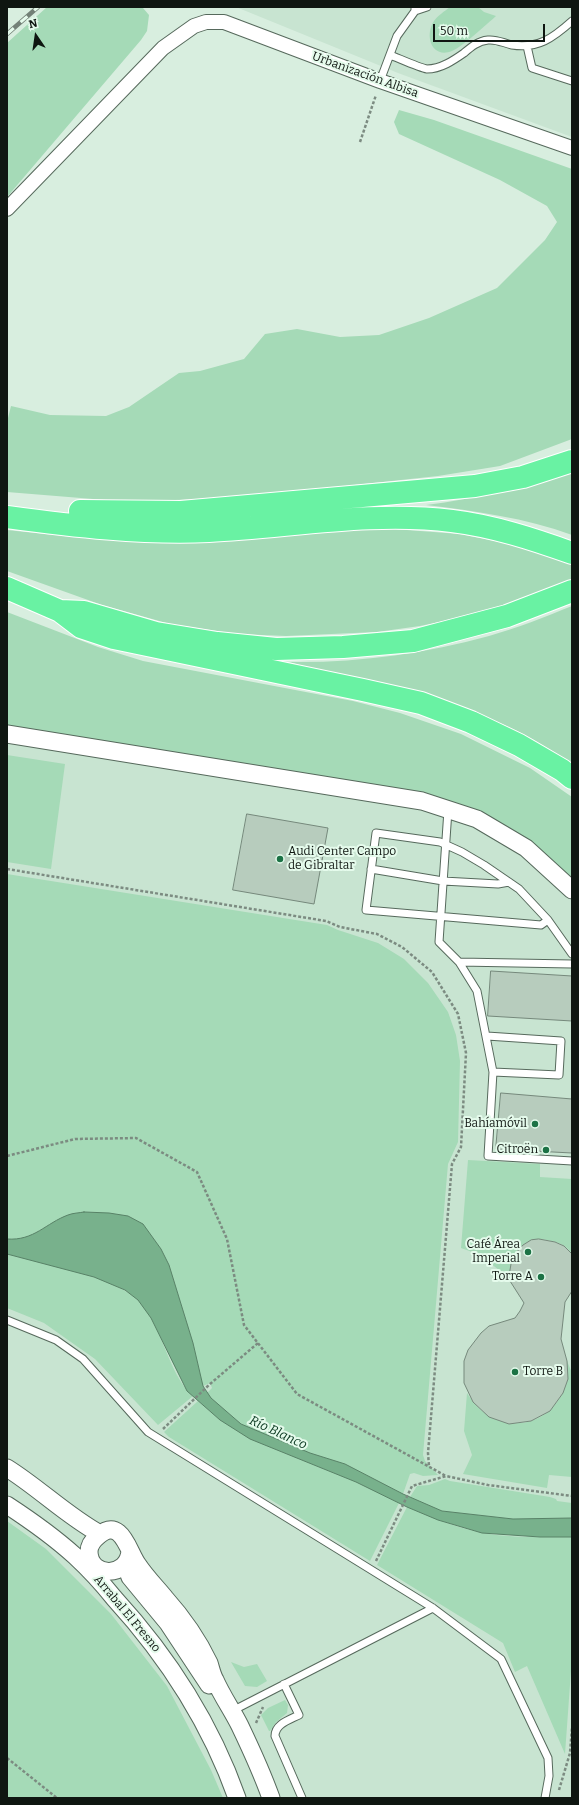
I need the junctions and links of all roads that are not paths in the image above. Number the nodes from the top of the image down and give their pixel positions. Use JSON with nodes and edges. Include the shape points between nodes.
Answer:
{"nodes":[{"id":1,"x":427,"y":7,"type":"edge"},
{"id":2,"x":415,"y":9,"type":"edge"},
{"id":3,"x":572,"y":21,"type":"edge"},
{"id":4,"x":526,"y":46,"type":"junction"},
{"id":5,"x":390,"y":54,"type":"junction"},
{"id":6,"x":380,"y":81,"type":"junction"},
{"id":7,"x":572,"y":81,"type":"edge"},
{"id":8,"x":572,"y":148,"type":"edge"},
{"id":9,"x":7,"y":209,"type":"edge"},
{"id":10,"x":572,"y":460,"type":"edge"},
{"id":11,"x":7,"y":504,"type":"edge"},
{"id":12,"x":7,"y":517,"type":"edge"},
{"id":13,"x":572,"y":553,"type":"edge"},
{"id":14,"x":7,"y":588,"type":"edge"},
{"id":15,"x":572,"y":591,"type":"edge"},
{"id":16,"x":60,"y":611,"type":"junction"},
{"id":17,"x":7,"y":734,"type":"edge"},
{"id":18,"x":572,"y":778,"type":"edge"},
{"id":19,"x":448,"y":810,"type":"junction"},
{"id":20,"x":445,"y":845,"type":"junction"},
{"id":21,"x":372,"y":869,"type":"junction"},
{"id":22,"x":443,"y":881,"type":"junction"},
{"id":23,"x":509,"y":882,"type":"junction"},
{"id":24,"x":572,"y":890,"type":"edge"},
{"id":25,"x":441,"y":916,"type":"junction"},
{"id":26,"x":548,"y":920,"type":"junction"},
{"id":27,"x":572,"y":954,"type":"edge"},
{"id":28,"x":459,"y":962,"type":"junction"},
{"id":29,"x":572,"y":964,"type":"edge"},
{"id":30,"x":487,"y":1036,"type":"junction"},
{"id":31,"x":493,"y":1072,"type":"junction"},
{"id":32,"x":572,"y":1161,"type":"edge"},
{"id":33,"x":7,"y":1320,"type":"edge"},
{"id":34,"x":7,"y":1468,"type":"edge"},
{"id":35,"x":7,"y":1496,"type":"edge"},
{"id":36,"x":7,"y":1505,"type":"edge"},
{"id":37,"x":100,"y":1534,"type":"junction"},
{"id":38,"x":127,"y":1557,"type":"junction"},
{"id":39,"x":91,"y":1560,"type":"junction"},
{"id":40,"x":108,"y":1571,"type":"junction"},
{"id":41,"x":433,"y":1608,"type":"junction"},
{"id":42,"x":284,"y":1684,"type":"junction"},
{"id":43,"x":232,"y":1711,"type":"junction"},
{"id":44,"x":239,"y":1797,"type":"edge"},
{"id":45,"x":263,"y":1798,"type":"edge"},
{"id":46,"x":271,"y":1798,"type":"edge"},
{"id":47,"x":302,"y":1798,"type":"edge"},
{"id":48,"x":545,"y":1798,"type":"edge"}],
"edges":[{"from":1,"to":2,"type":"lane"},
{"from":2,"to":5,"type":"lane"},
{"from":3,"to":4,"type":"lane","via":[[543,42]]},
{"from":4,"to":5,"type":"lane","via":[[488,40],[477,43],[441,66],[427,69]]},
{"from":4,"to":7,"type":"lane","via":[[532,68]]},
{"from":5,"to":6,"type":"lane"},
{"from":6,"to":8,"type":"street","name":"Urbanización Albisa"},
{"from":6,"to":9,"type":"street","name":"Urbanización Albisa","via":[[224,22],[206,22],[194,26],[163,48]]},
{"from":10,"to":11,"type":"highway","via":[[523,477],[475,486],[248,507],[181,512],[102,512]]},
{"from":12,"to":13,"type":"highway","via":[[134,531],[208,531],[365,518],[416,518],[453,521],[494,529]]},
{"from":14,"to":16,"type":"highway"},
{"from":15,"to":16,"type":"highway","via":[[507,616],[413,641],[343,647],[276,649],[217,643],[156,633],[84,612]]},
{"from":16,"to":18,"type":"highway","via":[[81,627],[114,638],[421,704],[470,722],[519,745]]},
{"from":17,"to":19,"type":"street","via":[[422,801]]},
{"from":19,"to":20,"type":"lane"},
{"from":19,"to":24,"type":"street","via":[[477,819],[526,848]]},
{"from":20,"to":21,"type":"lane","via":[[440,842],[376,833]]},
{"from":20,"to":22,"type":"lane"},
{"from":20,"to":23,"type":"lane","via":[[462,852]]},
{"from":21,"to":22,"type":"lane"},
{"from":21,"to":25,"type":"lane","via":[[366,910]]},
{"from":22,"to":23,"type":"lane","via":[[498,884]]},
{"from":22,"to":25,"type":"lane"},
{"from":23,"to":26,"type":"lane"},
{"from":25,"to":26,"type":"lane","via":[[542,925]]},
{"from":25,"to":28,"type":"lane","via":[[440,942]]},
{"from":26,"to":27,"type":"lane"},
{"from":28,"to":29,"type":"lane"},
{"from":28,"to":30,"type":"lane","via":[[477,991]]},
{"from":30,"to":31,"type":"lane"},
{"from":30,"to":31,"type":"lane","via":[[561,1041],[559,1075]]},
{"from":31,"to":32,"type":"lane","via":[[488,1156]]},
{"from":33,"to":41,"type":"lane","via":[[56,1340],[83,1359],[143,1428]]},
{"from":34,"to":37,"type":"street"},
{"from":35,"to":39,"type":"street","name":"Arrabal El Fresno"},
{"from":36,"to":44,"type":"street","name":"Arrabal El Fresno","via":[[74,1555],[143,1630],[172,1669],[202,1719]]},
{"from":37,"to":38,"type":"street","name":"Arrabal El Fresno","via":[[108,1531],[118,1533],[127,1542]]},
{"from":37,"to":39,"type":"street","name":"Arrabal El Fresno","via":[[90,1547]]},
{"from":38,"to":40,"type":"street","name":"Arrabal El Fresno","via":[[118,1570]]},
{"from":38,"to":43,"type":"street","name":"Arrabal El Fresno","via":[[138,1566],[192,1634]]},
{"from":38,"to":45,"type":"street","name":"Arrabal El Fresno","via":[[130,1576],[168,1623],[219,1701],[245,1753]]},
{"from":39,"to":40,"type":"street","name":"Arrabal El Fresno","via":[[98,1568]]},
{"from":40,"to":44,"type":"street","via":[[117,1590],[160,1641],[195,1691],[234,1768]]},
{"from":41,"to":42,"type":"lane"},
{"from":41,"to":48,"type":"lane","via":[[501,1659],[548,1758],[549,1776]]},
{"from":42,"to":43,"type":"lane"},
{"from":42,"to":47,"type":"lane","via":[[299,1715],[279,1725],[275,1736]]},
{"from":43,"to":46,"type":"street","name":"Arrabal El Fresno"}]}
